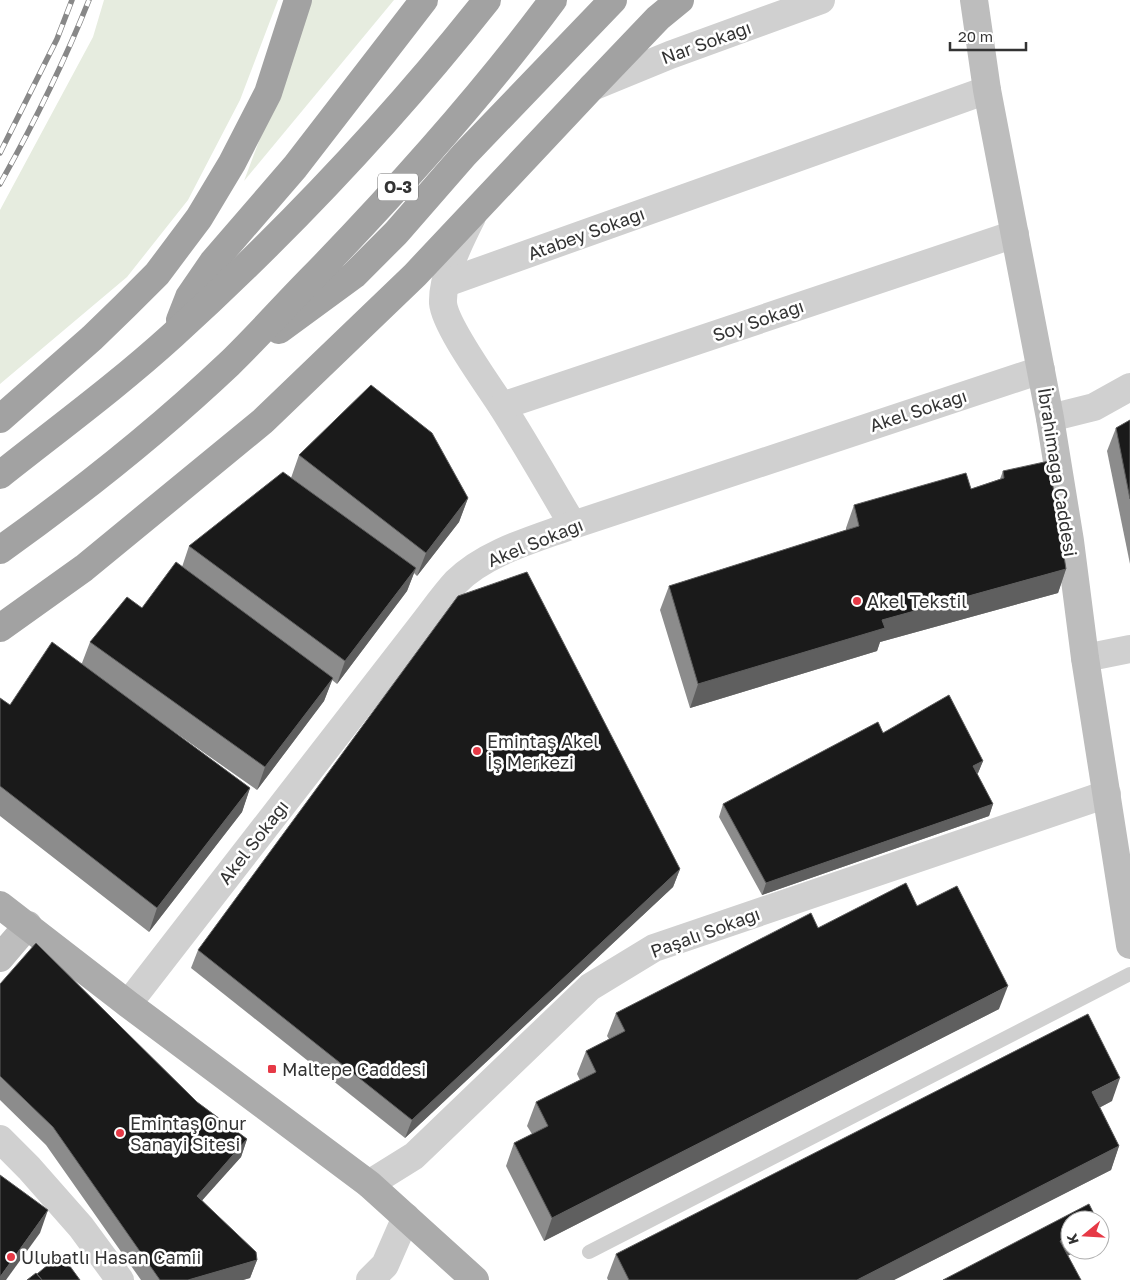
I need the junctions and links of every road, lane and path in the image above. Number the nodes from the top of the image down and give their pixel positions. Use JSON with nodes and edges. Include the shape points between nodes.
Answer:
{"nodes":[{"id":1,"x":298,"y":0,"type":"edge"},
{"id":2,"x":424,"y":0,"type":"edge"},
{"id":3,"x":487,"y":0,"type":"edge"},
{"id":4,"x":553,"y":0,"type":"edge"},
{"id":5,"x":613,"y":0,"type":"edge"},
{"id":6,"x":680,"y":0,"type":"edge"},
{"id":7,"x":821,"y":0,"type":"edge"},
{"id":8,"x":974,"y":0,"type":"edge"},
{"id":9,"x":592,"y":87,"type":"junction"},
{"id":10,"x":988,"y":90,"type":"junction"},
{"id":11,"x":473,"y":213,"type":"junction"},
{"id":12,"x":1015,"y":234,"type":"junction"},
{"id":13,"x":446,"y":283,"type":"junction"},
{"id":14,"x":172,"y":336,"type":"junction"},
{"id":15,"x":230,"y":363,"type":"junction"},
{"id":16,"x":1041,"y":370,"type":"junction"},
{"id":17,"x":1130,"y":387,"type":"edge"},
{"id":18,"x":502,"y":406,"type":"junction"},
{"id":19,"x":1050,"y":418,"type":"junction"},
{"id":20,"x":0,"y":419,"type":"edge"},
{"id":21,"x":0,"y":475,"type":"edge"},
{"id":22,"x":573,"y":525,"type":"junction"},
{"id":23,"x":0,"y":550,"type":"edge"},
{"id":24,"x":0,"y":628,"type":"edge"},
{"id":25,"x":1130,"y":649,"type":"edge"},
{"id":26,"x":1085,"y":658,"type":"junction"},
{"id":27,"x":1107,"y":794,"type":"junction"},
{"id":28,"x":0,"y":905,"type":"edge"},
{"id":29,"x":28,"y":926,"type":"junction"},
{"id":30,"x":1130,"y":945,"type":"edge"},
{"id":31,"x":0,"y":958,"type":"edge"},
{"id":32,"x":1130,"y":974,"type":"edge"},
{"id":33,"x":128,"y":1004,"type":"junction"},
{"id":34,"x":0,"y":1139,"type":"edge"},
{"id":35,"x":369,"y":1184,"type":"junction"},
{"id":36,"x":406,"y":1217,"type":"junction"},
{"id":37,"x":589,"y":1252,"type":"dead end"},
{"id":38,"x":120,"y":1280,"type":"edge"},
{"id":39,"x":370,"y":1280,"type":"edge"},
{"id":40,"x":475,"y":1280,"type":"edge"}],
"edges":[{"from":1,"to":20,"type":"highway","via":[[268,92],[199,218],[157,274],[132,300]]},
{"from":2,"to":14,"type":"highway","via":[[295,167],[213,262],[189,297]]},
{"from":3,"to":14,"type":"highway","via":[[442,57],[288,226]]},
{"from":4,"to":15,"type":"highway","number":"O-3","via":[[456,122],[370,218]]},
{"from":5,"to":15,"type":"highway","via":[[354,275]]},
{"from":6,"to":9,"type":"highway","via":[[658,18]]},
{"from":7,"to":9,"type":"street","name":"Nar Sokağı","via":[[634,68]]},
{"from":8,"to":10,"type":"main road","name":"İbrahimağa Caddesi"},
{"from":9,"to":11,"type":"highway"},
{"from":10,"to":12,"type":"main road","name":"İbrahimağa Caddesi"},
{"from":10,"to":13,"type":"street","name":"Atabey Sokağı"},
{"from":11,"to":13,"type":"street"},
{"from":11,"to":24,"type":"highway","via":[[414,275],[263,421],[84,568]]},
{"from":12,"to":16,"type":"main road","name":"İbrahimağa Caddesi"},
{"from":12,"to":18,"type":"street","name":"Soy Sokağı"},
{"from":13,"to":18,"type":"street","via":[[443,304],[451,327]]},
{"from":14,"to":21,"type":"highway"},
{"from":15,"to":23,"type":"highway","number":"O-3","via":[[125,455]]},
{"from":16,"to":19,"type":"main road","name":"İbrahimağa Caddesi"},
{"from":16,"to":22,"type":"street","name":"Akel Sokağı"},
{"from":17,"to":19,"type":"street","via":[[1094,407]]},
{"from":18,"to":22,"type":"street"},
{"from":19,"to":26,"type":"main road","name":"İbrahimağa Caddesi"},
{"from":22,"to":33,"type":"street","name":"Akel Sokağı","via":[[486,560],[457,581]]},
{"from":25,"to":26,"type":"street"},
{"from":26,"to":27,"type":"main road","name":"İbrahimağa Caddesi"},
{"from":27,"to":30,"type":"main road","name":"İbrahimağa Caddesi"},
{"from":27,"to":35,"type":"street","name":"Paşalı Sokağı","via":[[654,948],[590,987],[414,1156]]},
{"from":28,"to":29,"type":"main road"},
{"from":29,"to":31,"type":"main road"},
{"from":29,"to":33,"type":"main road"},
{"from":32,"to":37,"type":"lane"},
{"from":33,"to":35,"type":"main road"},
{"from":34,"to":38,"type":"street","via":[[81,1227]]},
{"from":35,"to":36,"type":"main road"},
{"from":36,"to":39,"type":"street","via":[[385,1265]]},
{"from":36,"to":40,"type":"main road"}]}
